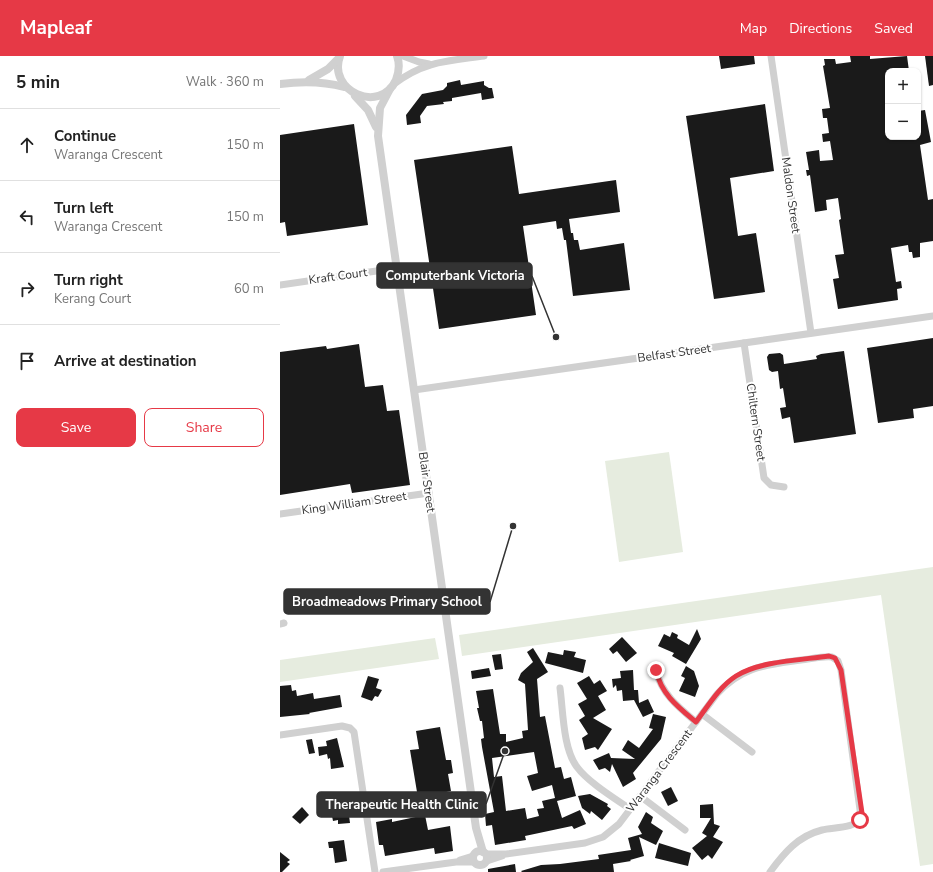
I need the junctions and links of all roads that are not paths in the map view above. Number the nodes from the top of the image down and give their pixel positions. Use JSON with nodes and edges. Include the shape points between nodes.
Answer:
{"nodes":[{"id":1,"x":397,"y":56,"type":"edge"},
{"id":2,"x":403,"y":56,"type":"edge"},
{"id":3,"x":484,"y":56,"type":"edge"},
{"id":4,"x":771,"y":56,"type":"edge"},
{"id":5,"x":339,"y":57,"type":"edge"},
{"id":6,"x":430,"y":64,"type":"junction"},
{"id":7,"x":306,"y":81,"type":"junction"},
{"id":8,"x":280,"y":84,"type":"edge"},
{"id":9,"x":392,"y":86,"type":"junction"},
{"id":10,"x":344,"y":87,"type":"junction"},
{"id":11,"x":352,"y":93,"type":"junction"},
{"id":12,"x":378,"y":136,"type":"junction"},
{"id":13,"x":397,"y":268,"type":"junction"},
{"id":14,"x":280,"y":285,"type":"edge"},
{"id":15,"x":933,"y":316,"type":"edge"},
{"id":16,"x":811,"y":333,"type":"junction"},
{"id":17,"x":744,"y":343,"type":"junction"},
{"id":18,"x":414,"y":390,"type":"junction"},
{"id":19,"x":784,"y":487,"type":"dead end"},
{"id":20,"x":428,"y":493,"type":"junction"},
{"id":21,"x":280,"y":514,"type":"edge"},
{"id":22,"x":656,"y":670,"type":"dead end"},
{"id":23,"x":560,"y":688,"type":"dead end"},
{"id":24,"x":702,"y":714,"type":"junction"},
{"id":25,"x":696,"y":722,"type":"junction"},
{"id":26,"x":280,"y":735,"type":"edge"},
{"id":27,"x":752,"y":752,"type":"dead end"},
{"id":28,"x":640,"y":796,"type":"junction"},
{"id":29,"x":630,"y":809,"type":"junction"},
{"id":30,"x":686,"y":830,"type":"dead end"},
{"id":31,"x":480,"y":861,"type":"edge"},
{"id":32,"x":375,"y":872,"type":"edge"},
{"id":33,"x":383,"y":872,"type":"edge"},
{"id":34,"x":770,"y":872,"type":"edge"}],
"edges":[{"from":1,"to":9,"type":"street","name":"Blair Street","via":[[399,69]]},
{"from":2,"to":6,"type":"street"},
{"from":3,"to":6,"type":"street"},
{"from":4,"to":16,"type":"street","name":"Maldon Street"},
{"from":5,"to":7,"type":"street","via":[[328,69]]},
{"from":5,"to":10,"type":"street","via":[[338,73]]},
{"from":6,"to":9,"type":"street","via":[[407,74]]},
{"from":7,"to":8,"type":"street"},
{"from":7,"to":10,"type":"street"},
{"from":9,"to":11,"type":"street","via":[[381,95],[372,97],[361,97]]},
{"from":9,"to":12,"type":"street","name":"Blair Street","via":[[380,108]]},
{"from":10,"to":11,"type":"street","name":"Blair Street"},
{"from":11,"to":12,"type":"street","name":"Blair Street","via":[[374,119]]},
{"from":12,"to":13,"type":"street","name":"Blair Street"},
{"from":13,"to":14,"type":"street","name":"Kraft Court"},
{"from":13,"to":18,"type":"street","name":"Blair Street"},
{"from":15,"to":16,"type":"street","name":"Belfast Street"},
{"from":16,"to":17,"type":"street","name":"Belfast Street"},
{"from":17,"to":18,"type":"street","name":"Belfast Street"},
{"from":17,"to":19,"type":"street","name":"Chiltern Street","via":[[764,478],[771,485]]},
{"from":18,"to":20,"type":"street","name":"Blair Street"},
{"from":20,"to":21,"type":"street","name":"King William Street"},
{"from":20,"to":31,"type":"street","name":"Blair Street"},
{"from":22,"to":25,"type":"street","via":[[664,692],[677,707]]},
{"from":23,"to":29,"type":"street","via":[[568,748],[576,766]]},
{"from":24,"to":25,"type":"street","name":"Waranga Crescent"},
{"from":24,"to":27,"type":"street"},
{"from":24,"to":34,"type":"street","name":"Waranga Crescent","via":[[730,681],[755,668],[829,656],[835,658],[840,665],[861,817],[854,824],[821,830],[799,840]]},
{"from":25,"to":28,"type":"street","name":"Waranga Crescent"},
{"from":26,"to":32,"type":"street","via":[[342,726],[354,732]]},
{"from":28,"to":29,"type":"street","name":"Waranga Crescent"},
{"from":28,"to":30,"type":"street"},
{"from":29,"to":31,"type":"street","name":"Waranga Crescent","via":[[614,829],[598,839],[574,845],[506,854]]},
{"from":31,"to":33,"type":"street","name":"Waranga Crescent"}]}
